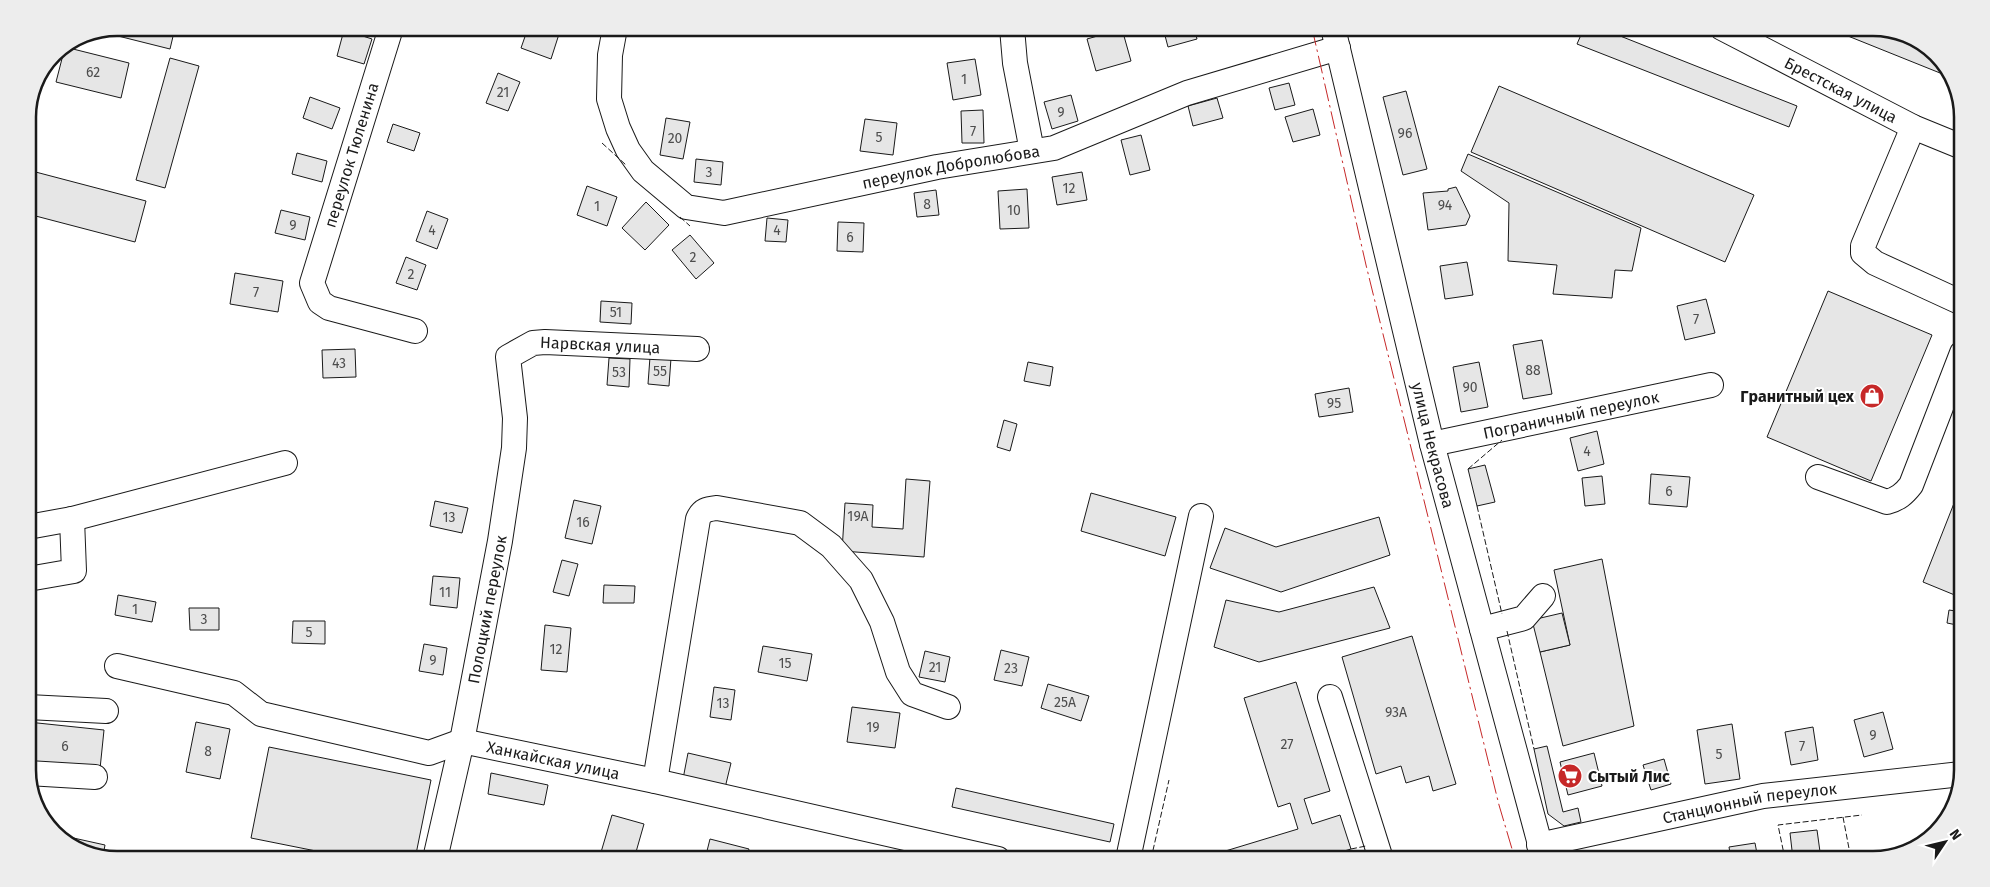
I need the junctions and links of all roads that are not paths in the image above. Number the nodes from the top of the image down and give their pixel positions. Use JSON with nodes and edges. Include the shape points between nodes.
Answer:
{"nodes":[{"id":1,"x":389,"y":36,"type":"edge"},
{"id":2,"x":614,"y":36,"type":"edge"},
{"id":3,"x":1013,"y":36,"type":"edge"},
{"id":4,"x":1742,"y":36,"type":"edge"},
{"id":5,"x":1335,"y":38,"type":"edge"},
{"id":6,"x":1913,"y":127,"type":"junction"},
{"id":7,"x":1954,"y":144,"type":"edge"},
{"id":8,"x":1032,"y":152,"type":"junction"},
{"id":9,"x":1954,"y":299,"type":"edge"},
{"id":10,"x":415,"y":330,"type":"dead end"},
{"id":11,"x":697,"y":349,"type":"dead end"},
{"id":12,"x":508,"y":357,"type":"joint"},
{"id":13,"x":1954,"y":374,"type":"edge"},
{"id":14,"x":1711,"y":385,"type":"dead end"},
{"id":15,"x":1432,"y":444,"type":"junction"},
{"id":16,"x":285,"y":463,"type":"dead end"},
{"id":17,"x":1818,"y":477,"type":"dead end"},
{"id":18,"x":1201,"y":516,"type":"dead end"},
{"id":19,"x":72,"y":519,"type":"junction"},
{"id":20,"x":36,"y":526,"type":"edge"},
{"id":21,"x":36,"y":578,"type":"edge"},
{"id":22,"x":1543,"y":596,"type":"dead end"},
{"id":23,"x":1482,"y":630,"type":"junction"},
{"id":24,"x":117,"y":666,"type":"dead end"},
{"id":25,"x":1330,"y":697,"type":"dead end"},
{"id":26,"x":36,"y":707,"type":"edge"},
{"id":27,"x":948,"y":707,"type":"dead end"},
{"id":28,"x":106,"y":711,"type":"dead end"},
{"id":29,"x":462,"y":741,"type":"junction"},
{"id":30,"x":36,"y":773,"type":"edge"},
{"id":31,"x":1953,"y":775,"type":"edge"},
{"id":32,"x":95,"y":777,"type":"dead end"},
{"id":33,"x":655,"y":781,"type":"junction"},
{"id":34,"x":437,"y":851,"type":"edge"},
{"id":35,"x":959,"y":851,"type":"edge"},
{"id":36,"x":1130,"y":851,"type":"edge"},
{"id":37,"x":1378,"y":851,"type":"edge"},
{"id":38,"x":1541,"y":851,"type":"edge"},
{"id":39,"x":1545,"y":851,"type":"edge"}],
"edges":[{"from":1,"to":10,"type":"street","name":"переулок Тюленина","via":[[312,283],[320,302],[328,308]]},
{"from":2,"to":8,"type":"street","name":"переулок Добролюбова","via":[[609,99],[618,128],[643,171],[686,207],[724,213],[937,167]]},
{"from":3,"to":8,"type":"street"},
{"from":4,"to":6,"type":"street","name":"Брестская улица"},
{"from":5,"to":8,"type":"street","name":"переулок Добролюбова","via":[[1187,93],[1054,148]]},
{"from":5,"to":15,"type":"street","name":"улица Некрасова"},
{"from":6,"to":7,"type":"street","name":"Брестская улица"},
{"from":6,"to":9,"type":"street","via":[[1863,246],[1863,253],[1874,263]]},
{"from":11,"to":12,"type":"street","name":"Нарвская улица","via":[[545,342],[527,346]]},
{"from":12,"to":29,"type":"street","name":"Полоцкий переулок","via":[[516,435],[500,541]]},
{"from":13,"to":17,"type":"street","via":[[1911,485],[1905,493],[1887,502]]},
{"from":14,"to":15,"type":"street","name":"Пограничный переулок"},
{"from":15,"to":23,"type":"street","name":"улица Некрасова"},
{"from":16,"to":19,"type":"street"},
{"from":18,"to":36,"type":"street"},
{"from":19,"to":20,"type":"street"},
{"from":19,"to":21,"type":"street","via":[[74,571]]},
{"from":22,"to":23,"type":"street","via":[[1524,618]]},
{"from":23,"to":38,"type":"street","name":"улица Некрасова"},
{"from":24,"to":29,"type":"street","via":[[234,693],[261,714],[429,753]]},
{"from":25,"to":37,"type":"street"},
{"from":26,"to":28,"type":"street"},
{"from":27,"to":33,"type":"street","via":[[912,694],[898,672],[882,622],[861,580],[831,546],[800,523],[708,509],[698,519]]},
{"from":29,"to":33,"type":"street","name":"Ханкайская улица"},
{"from":29,"to":34,"type":"street","name":"Полоцкий переулок"},
{"from":30,"to":32,"type":"street"},
{"from":31,"to":39,"type":"street","name":"Станционный переулок","via":[[1763,796]]},
{"from":33,"to":35,"type":"street","name":"Ханкайская улица"}]}
